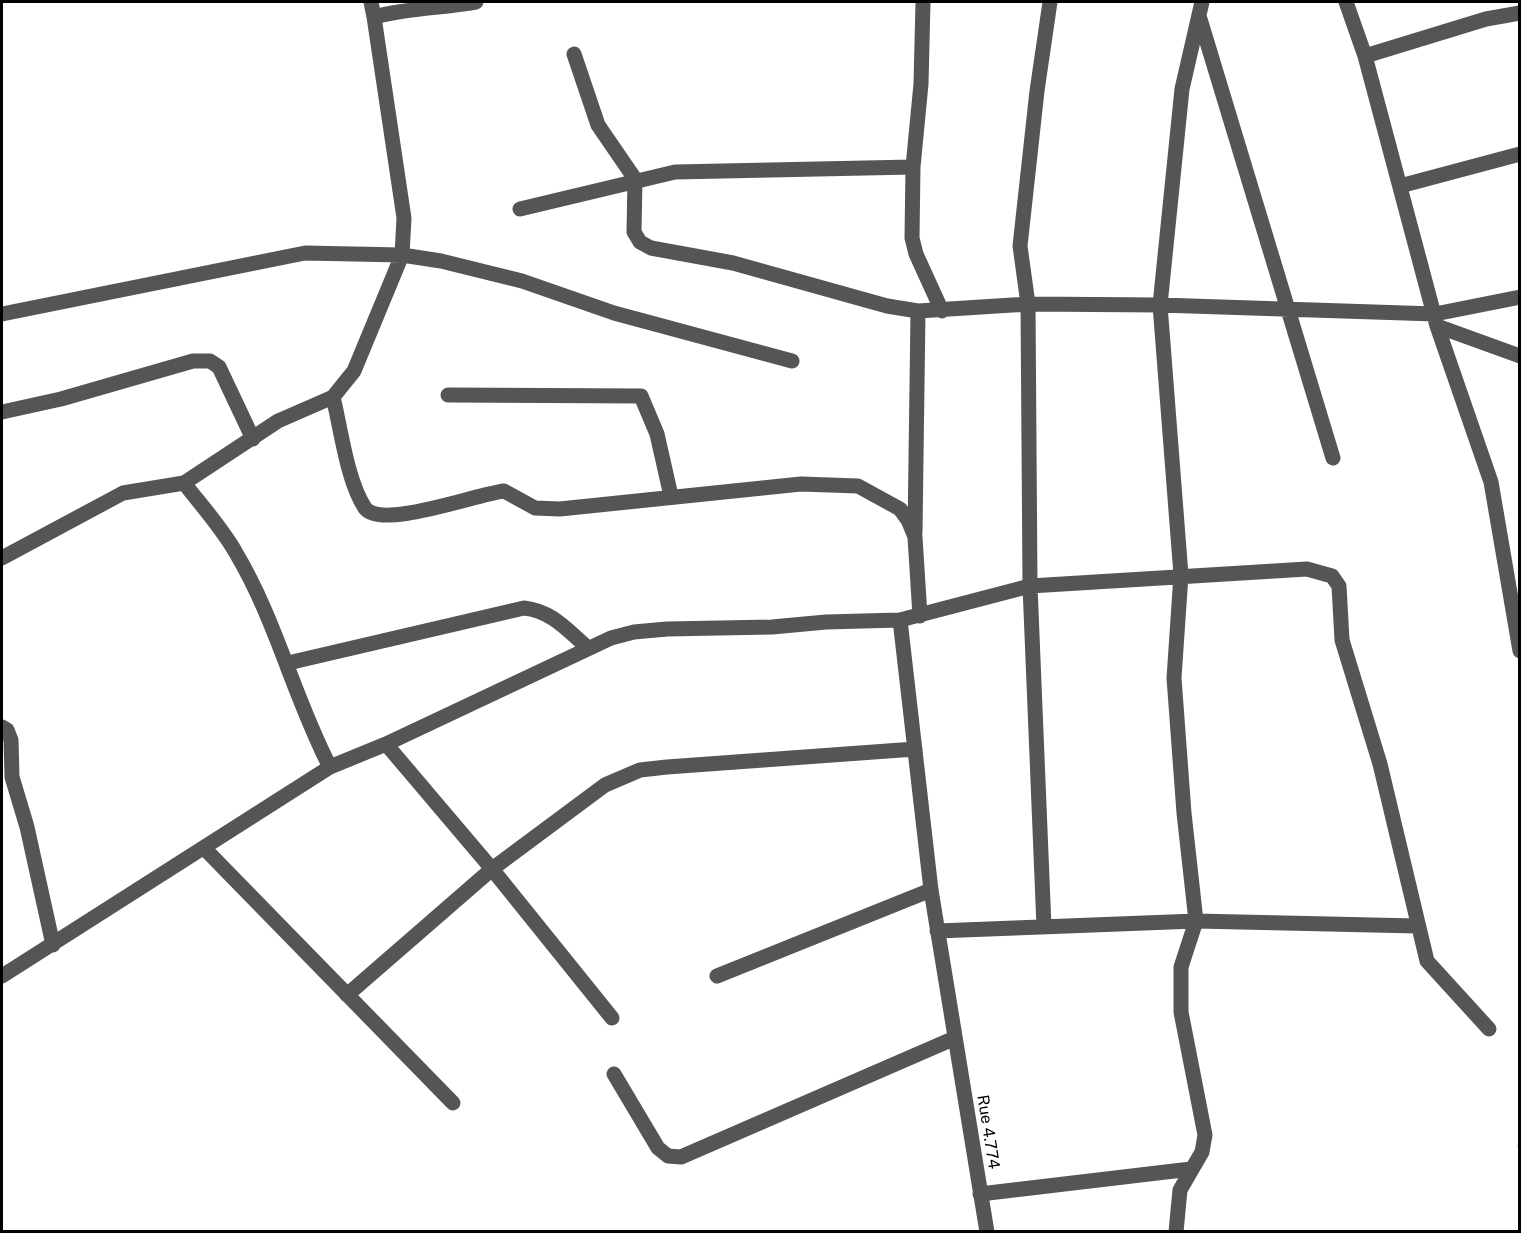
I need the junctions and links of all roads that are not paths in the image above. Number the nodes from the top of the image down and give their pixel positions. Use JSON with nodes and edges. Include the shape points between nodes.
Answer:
{"nodes":[{"id":1,"x":476,"y":2,"type":"edge"},
{"id":2,"x":923,"y":2,"type":"edge"},
{"id":3,"x":1050,"y":2,"type":"edge"},
{"id":4,"x":1202,"y":2,"type":"edge"},
{"id":5,"x":1346,"y":2,"type":"edge"},
{"id":6,"x":372,"y":9,"type":"edge"},
{"id":7,"x":1520,"y":13,"type":"edge"},
{"id":8,"x":1200,"y":18,"type":"junction"},
{"id":9,"x":574,"y":54,"type":"dead end"},
{"id":10,"x":1365,"y":56,"type":"junction"},
{"id":11,"x":1520,"y":154,"type":"edge"},
{"id":12,"x":913,"y":167,"type":"junction"},
{"id":13,"x":635,"y":179,"type":"junction"},
{"id":14,"x":1400,"y":186,"type":"junction"},
{"id":15,"x":520,"y":208,"type":"dead end"},
{"id":16,"x":402,"y":255,"type":"junction"},
{"id":17,"x":1520,"y":297,"type":"edge"},
{"id":18,"x":1028,"y":304,"type":"junction"},
{"id":19,"x":1160,"y":305,"type":"junction"},
{"id":20,"x":1288,"y":307,"type":"junction"},
{"id":21,"x":918,"y":311,"type":"junction"},
{"id":22,"x":942,"y":311,"type":"junction"},
{"id":23,"x":2,"y":314,"type":"edge"},
{"id":24,"x":1436,"y":320,"type":"junction"},
{"id":25,"x":1520,"y":356,"type":"edge"},
{"id":26,"x":792,"y":361,"type":"dead end"},
{"id":27,"x":448,"y":395,"type":"dead end"},
{"id":28,"x":333,"y":397,"type":"junction"},
{"id":29,"x":2,"y":412,"type":"edge"},
{"id":30,"x":253,"y":439,"type":"junction"},
{"id":31,"x":1333,"y":458,"type":"dead end"},
{"id":32,"x":184,"y":483,"type":"junction"},
{"id":33,"x":671,"y":496,"type":"junction"},
{"id":34,"x":915,"y":537,"type":"junction"},
{"id":35,"x":2,"y":558,"type":"edge"},
{"id":36,"x":1181,"y":575,"type":"junction"},
{"id":37,"x":1030,"y":586,"type":"junction"},
{"id":38,"x":920,"y":616,"type":"junction"},
{"id":39,"x":900,"y":620,"type":"junction"},
{"id":40,"x":588,"y":648,"type":"junction"},
{"id":41,"x":1520,"y":651,"type":"edge"},
{"id":42,"x":288,"y":663,"type":"junction"},
{"id":43,"x":2,"y":727,"type":"edge"},
{"id":44,"x":386,"y":744,"type":"junction"},
{"id":45,"x":915,"y":749,"type":"junction"},
{"id":46,"x":330,"y":767,"type":"junction"},
{"id":47,"x":204,"y":848,"type":"junction"},
{"id":48,"x":492,"y":869,"type":"junction"},
{"id":49,"x":931,"y":890,"type":"junction"},
{"id":50,"x":1196,"y":921,"type":"junction"},
{"id":51,"x":1417,"y":926,"type":"junction"},
{"id":52,"x":1044,"y":927,"type":"junction"},
{"id":53,"x":937,"y":931,"type":"junction"},
{"id":54,"x":53,"y":945,"type":"junction"},
{"id":55,"x":2,"y":976,"type":"edge"},
{"id":56,"x":717,"y":976,"type":"dead end"},
{"id":57,"x":347,"y":995,"type":"junction"},
{"id":58,"x":612,"y":1018,"type":"dead end"},
{"id":59,"x":1489,"y":1029,"type":"dead end"},
{"id":60,"x":955,"y":1038,"type":"junction"},
{"id":61,"x":614,"y":1074,"type":"dead end"},
{"id":62,"x":453,"y":1103,"type":"dead end"},
{"id":63,"x":1191,"y":1169,"type":"junction"},
{"id":64,"x":980,"y":1194,"type":"junction"},
{"id":65,"x":987,"y":1232,"type":"edge"},
{"id":66,"x":1176,"y":1232,"type":"edge"}],
"edges":[{"from":1,"to":6,"type":"street","via":[[440,9]]},
{"from":2,"to":12,"type":"street"},
{"from":3,"to":18,"type":"street","via":[[1036,91],[1020,246]]},
{"from":4,"to":8,"type":"street"},
{"from":5,"to":10,"type":"street"},
{"from":6,"to":16,"type":"street","via":[[404,218]]},
{"from":7,"to":10,"type":"street","via":[[1486,19]]},
{"from":8,"to":19,"type":"street","via":[[1182,89]]},
{"from":8,"to":20,"type":"street"},
{"from":9,"to":13,"type":"street","via":[[598,125]]},
{"from":10,"to":14,"type":"street"},
{"from":11,"to":14,"type":"street"},
{"from":12,"to":13,"type":"street","via":[[675,172]]},
{"from":12,"to":22,"type":"street","via":[[912,238]]},
{"from":13,"to":15,"type":"street"},
{"from":13,"to":21,"type":"street","via":[[634,232],[640,242],[651,248],[733,263]]},
{"from":14,"to":24,"type":"street"},
{"from":16,"to":23,"type":"street","via":[[304,253]]},
{"from":16,"to":26,"type":"street","via":[[522,281],[614,313]]},
{"from":16,"to":28,"type":"street","via":[[354,371]]},
{"from":17,"to":24,"type":"street"},
{"from":18,"to":19,"type":"street"},
{"from":18,"to":22,"type":"street"},
{"from":18,"to":37,"type":"street"},
{"from":19,"to":20,"type":"street"},
{"from":19,"to":36,"type":"street"},
{"from":20,"to":24,"type":"street"},
{"from":20,"to":31,"type":"street"},
{"from":21,"to":22,"type":"street"},
{"from":21,"to":34,"type":"street"},
{"from":24,"to":25,"type":"street"},
{"from":24,"to":41,"type":"street","via":[[1491,482]]},
{"from":27,"to":33,"type":"street","via":[[641,396],[657,434]]},
{"from":28,"to":30,"type":"street","via":[[278,421]]},
{"from":28,"to":33,"type":"street","via":[[352,476],[366,509],[379,516],[400,515],[504,491],[534,508],[560,509]]},
{"from":29,"to":30,"type":"street","via":[[193,361],[210,361],[219,367]]},
{"from":30,"to":32,"type":"street"},
{"from":32,"to":35,"type":"street","via":[[123,493]]},
{"from":32,"to":42,"type":"street","via":[[236,552]]},
{"from":33,"to":34,"type":"street","via":[[801,484],[858,486],[900,509]]},
{"from":34,"to":38,"type":"street"},
{"from":36,"to":37,"type":"street"},
{"from":36,"to":50,"type":"street","via":[[1174,678]]},
{"from":36,"to":51,"type":"street","via":[[1307,569],[1332,576],[1339,586],[1342,640],[1380,764]]},
{"from":37,"to":38,"type":"street"},
{"from":37,"to":52,"type":"street"},
{"from":38,"to":39,"type":"street"},
{"from":39,"to":40,"type":"street","via":[[667,629],[634,632]]},
{"from":39,"to":45,"type":"street","name":"Rue 4.774"},
{"from":40,"to":42,"type":"street","via":[[552,616],[524,608]]},
{"from":40,"to":44,"type":"street"},
{"from":42,"to":46,"type":"street"},
{"from":43,"to":54,"type":"street","via":[[11,740],[12,777]]},
{"from":44,"to":46,"type":"street"},
{"from":44,"to":48,"type":"street"},
{"from":45,"to":48,"type":"street","via":[[640,770],[605,785]]},
{"from":45,"to":49,"type":"street","name":"Rue 4.774"},
{"from":46,"to":47,"type":"street"},
{"from":47,"to":54,"type":"street"},
{"from":47,"to":57,"type":"street"},
{"from":48,"to":57,"type":"street"},
{"from":48,"to":58,"type":"street"},
{"from":49,"to":53,"type":"street","name":"Rue 4.774"},
{"from":49,"to":56,"type":"street"},
{"from":50,"to":51,"type":"street"},
{"from":50,"to":52,"type":"street"},
{"from":50,"to":63,"type":"street","via":[[1181,967],[1180,983],[1181,1012],[1205,1136],[1202,1152]]},
{"from":51,"to":59,"type":"street","via":[[1427,961]]},
{"from":52,"to":53,"type":"street"},
{"from":53,"to":60,"type":"street","name":"Rue 4.774"},
{"from":54,"to":55,"type":"street"},
{"from":57,"to":62,"type":"street"},
{"from":60,"to":61,"type":"street","via":[[681,1157],[668,1156],[658,1148]]},
{"from":60,"to":64,"type":"street","name":"Rue 4.774"},
{"from":63,"to":64,"type":"street"},
{"from":63,"to":66,"type":"street","via":[[1180,1190]]},
{"from":64,"to":65,"type":"street","name":"Rue 4.774"}]}
